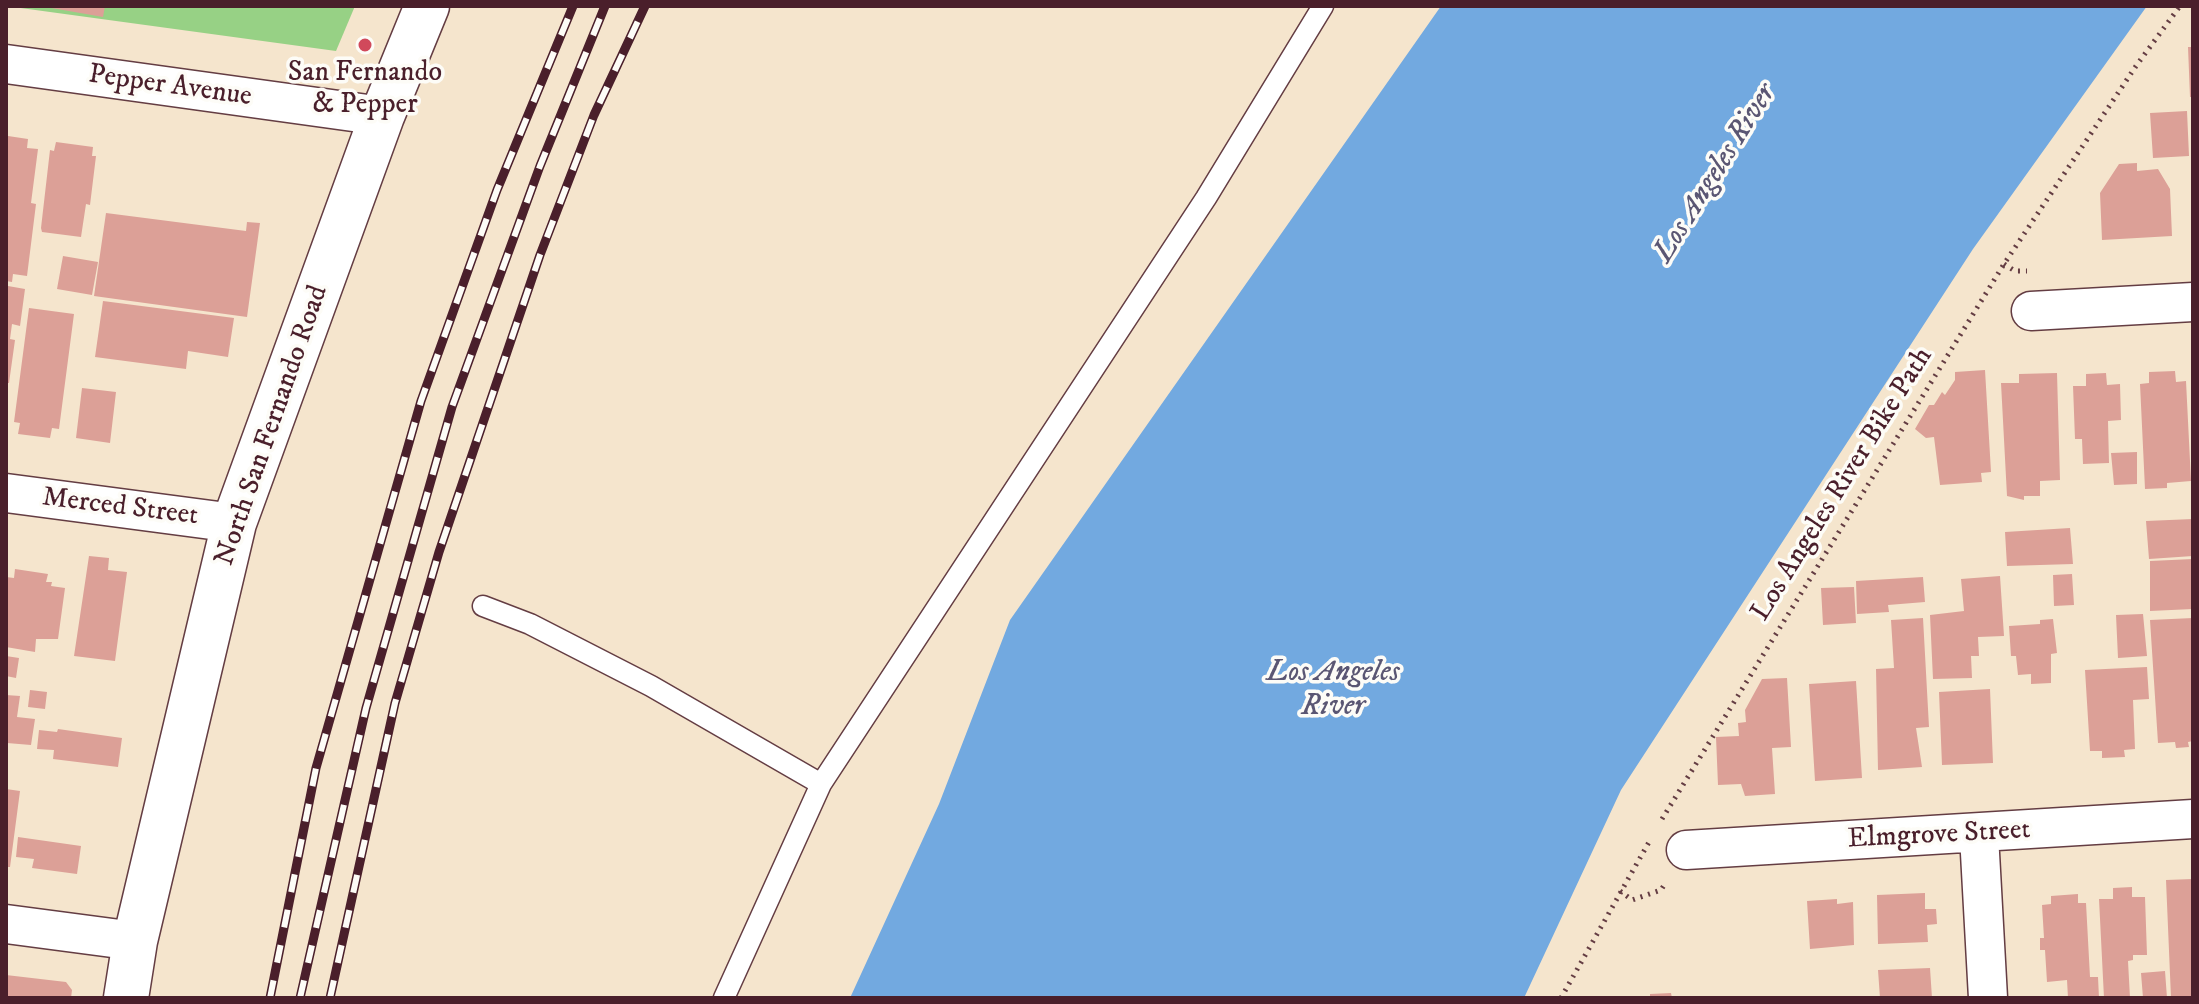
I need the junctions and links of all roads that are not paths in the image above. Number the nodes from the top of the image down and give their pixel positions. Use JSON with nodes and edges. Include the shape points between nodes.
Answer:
{"nodes":[{"id":1,"x":427,"y":6,"type":"edge"},
{"id":2,"x":1323,"y":6,"type":"edge"},
{"id":3,"x":6,"y":64,"type":"edge"},
{"id":4,"x":382,"y":116,"type":"junction"},
{"id":5,"x":2193,"y":302,"type":"edge"},
{"id":6,"x":2031,"y":311,"type":"dead end"},
{"id":7,"x":6,"y":493,"type":"edge"},
{"id":8,"x":234,"y":523,"type":"junction"},
{"id":9,"x":483,"y":606,"type":"dead end"},
{"id":10,"x":821,"y":784,"type":"junction"},
{"id":11,"x":2193,"y":819,"type":"edge"},
{"id":12,"x":1979,"y":835,"type":"junction"},
{"id":13,"x":1672,"y":838,"type":"road end"},
{"id":14,"x":6,"y":924,"type":"edge"},
{"id":15,"x":135,"y":941,"type":"junction"},
{"id":16,"x":126,"y":998,"type":"edge"},
{"id":17,"x":724,"y":998,"type":"edge"},
{"id":18,"x":1988,"y":998,"type":"edge"}],
"edges":[{"from":1,"to":4,"type":"main road","name":"North San Fernando Road"},
{"from":2,"to":10,"type":"lane","via":[[1206,198]]},
{"from":3,"to":4,"type":"street","name":"Pepper Avenue"},
{"from":4,"to":8,"type":"main road","name":"North San Fernando Road"},
{"from":5,"to":6,"type":"street"},
{"from":7,"to":8,"type":"street","name":"Merced Street"},
{"from":8,"to":15,"type":"main road","name":"North San Fernando Road"},
{"from":9,"to":10,"type":"lane","via":[[651,686]]},
{"from":10,"to":17,"type":"lane"},
{"from":11,"to":12,"type":"street","name":"Elmgrove Street"},
{"from":12,"to":13,"type":"street","name":"Elmgrove Street"},
{"from":12,"to":18,"type":"street"},
{"from":14,"to":15,"type":"street"},
{"from":15,"to":16,"type":"main road","name":"North San Fernando Road"}]}
